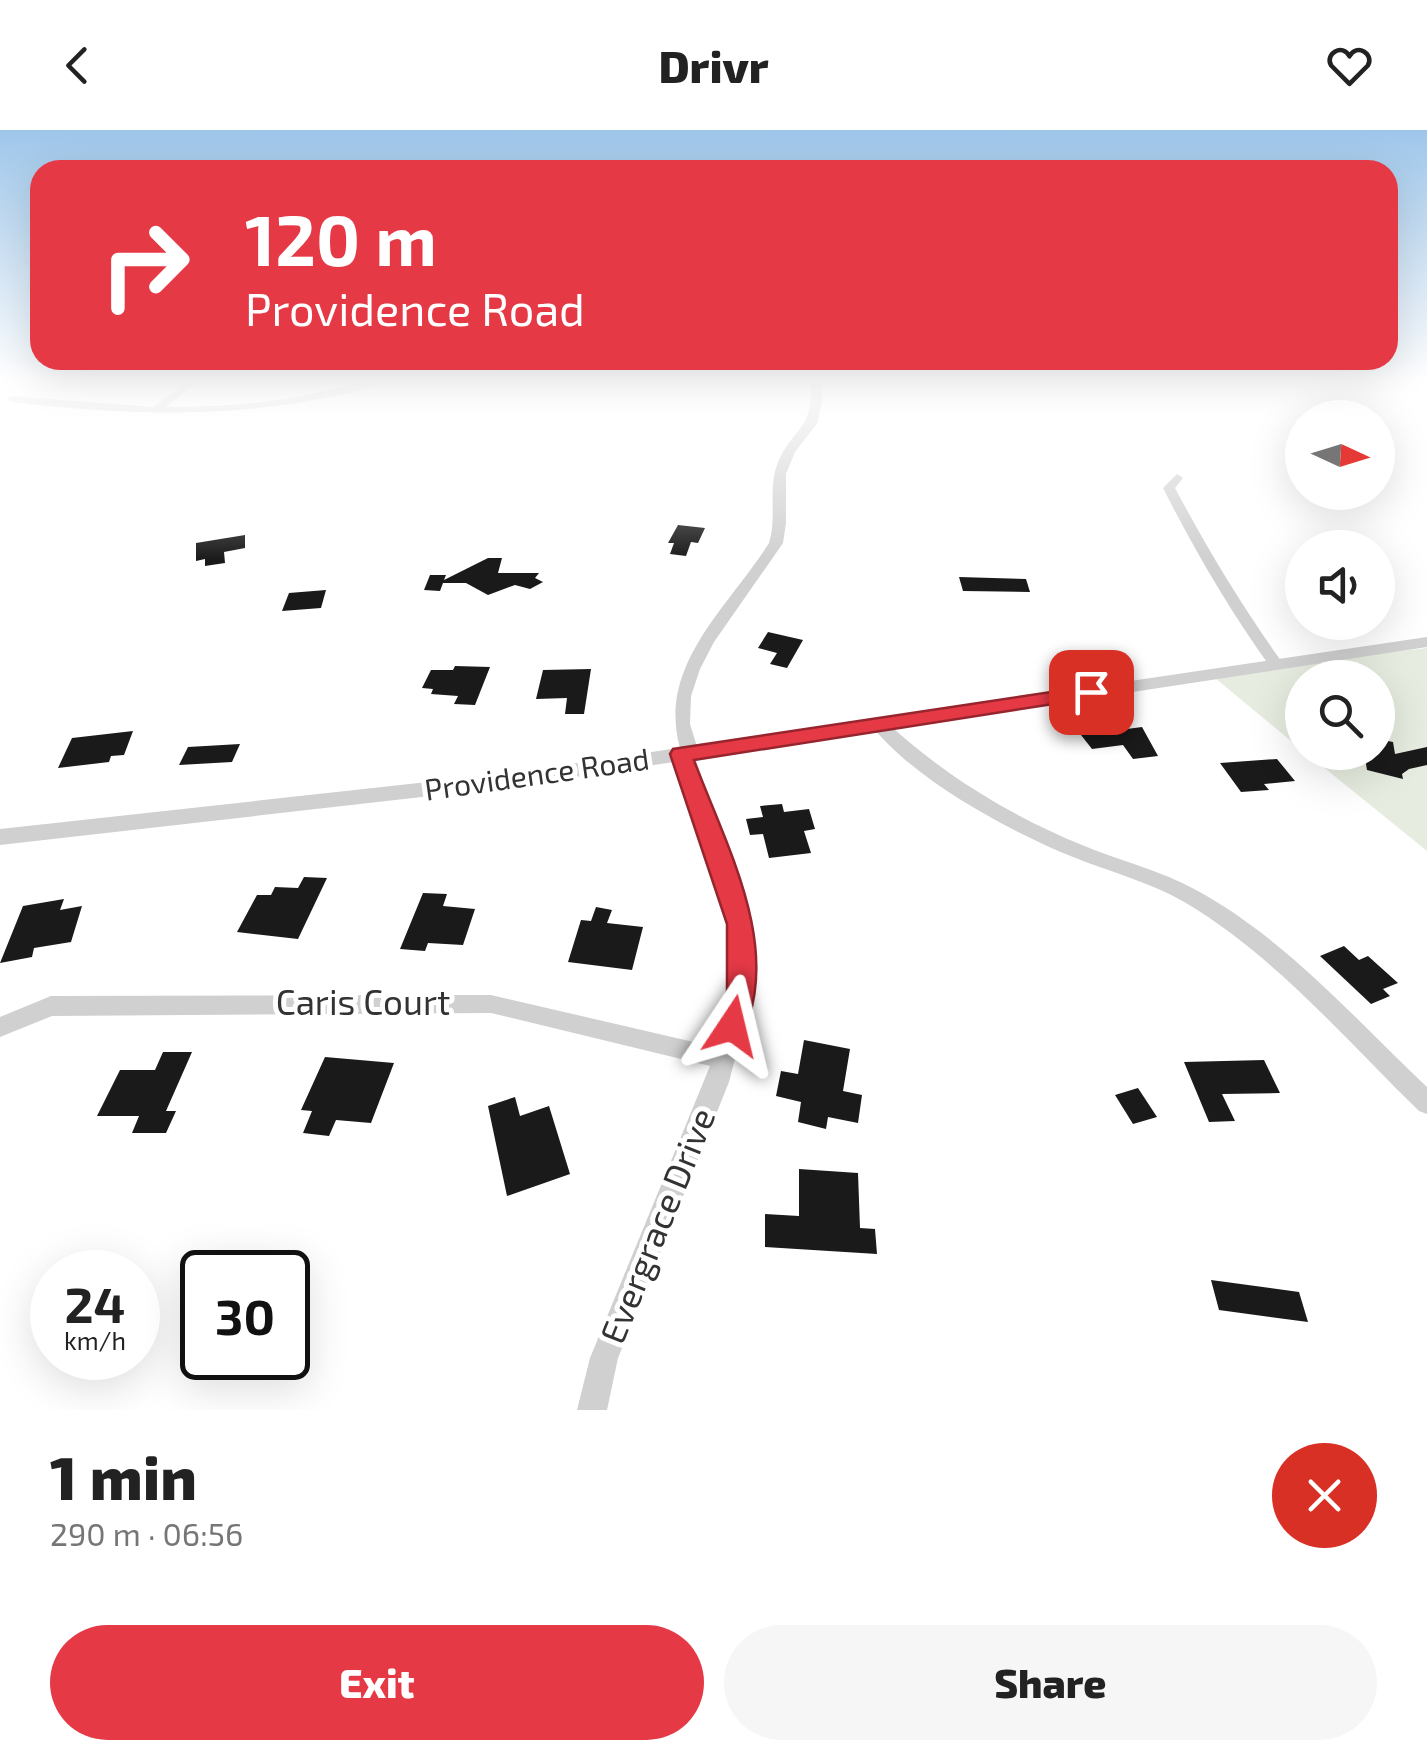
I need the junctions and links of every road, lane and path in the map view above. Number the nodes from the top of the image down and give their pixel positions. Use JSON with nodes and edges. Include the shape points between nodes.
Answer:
{"nodes":[{"id":1,"x":801,"y":441,"type":"edge"},
{"id":2,"x":1178,"y":478,"type":"dead end"},
{"id":3,"x":1427,"y":642,"type":"edge"},
{"id":4,"x":1276,"y":665,"type":"junction"},
{"id":5,"x":878,"y":724,"type":"junction"},
{"id":6,"x":686,"y":754,"type":"junction"},
{"id":7,"x":0,"y":837,"type":"edge"},
{"id":8,"x":0,"y":1027,"type":"edge"},
{"id":9,"x":723,"y":1059,"type":"junction"},
{"id":10,"x":1427,"y":1103,"type":"edge"},
{"id":11,"x":592,"y":1410,"type":"edge"}],
"edges":[{"from":1,"to":6,"type":"street","name":"Evergrace Drive","via":[[782,467],[783,519],[776,543],[691,670],[679,716]]},
{"from":2,"to":4,"type":"street","via":[[1169,488],[1193,536]]},
{"from":3,"to":4,"type":"street","name":"Providence Road"},
{"from":4,"to":5,"type":"street","name":"Providence Road"},
{"from":5,"to":6,"type":"street","name":"Providence Road"},
{"from":5,"to":10,"type":"street","via":[[963,792],[1062,845],[1205,904]]},
{"from":6,"to":7,"type":"street","name":"Providence Road","via":[[375,797]]},
{"from":6,"to":9,"type":"street","name":"Evergrace Drive","via":[[740,924],[741,992]]},
{"from":8,"to":9,"type":"street","name":"Caris Court","via":[[51,1006],[491,1004]]},
{"from":9,"to":11,"type":"street","name":"Evergrace Drive","via":[[604,1358]]}]}
